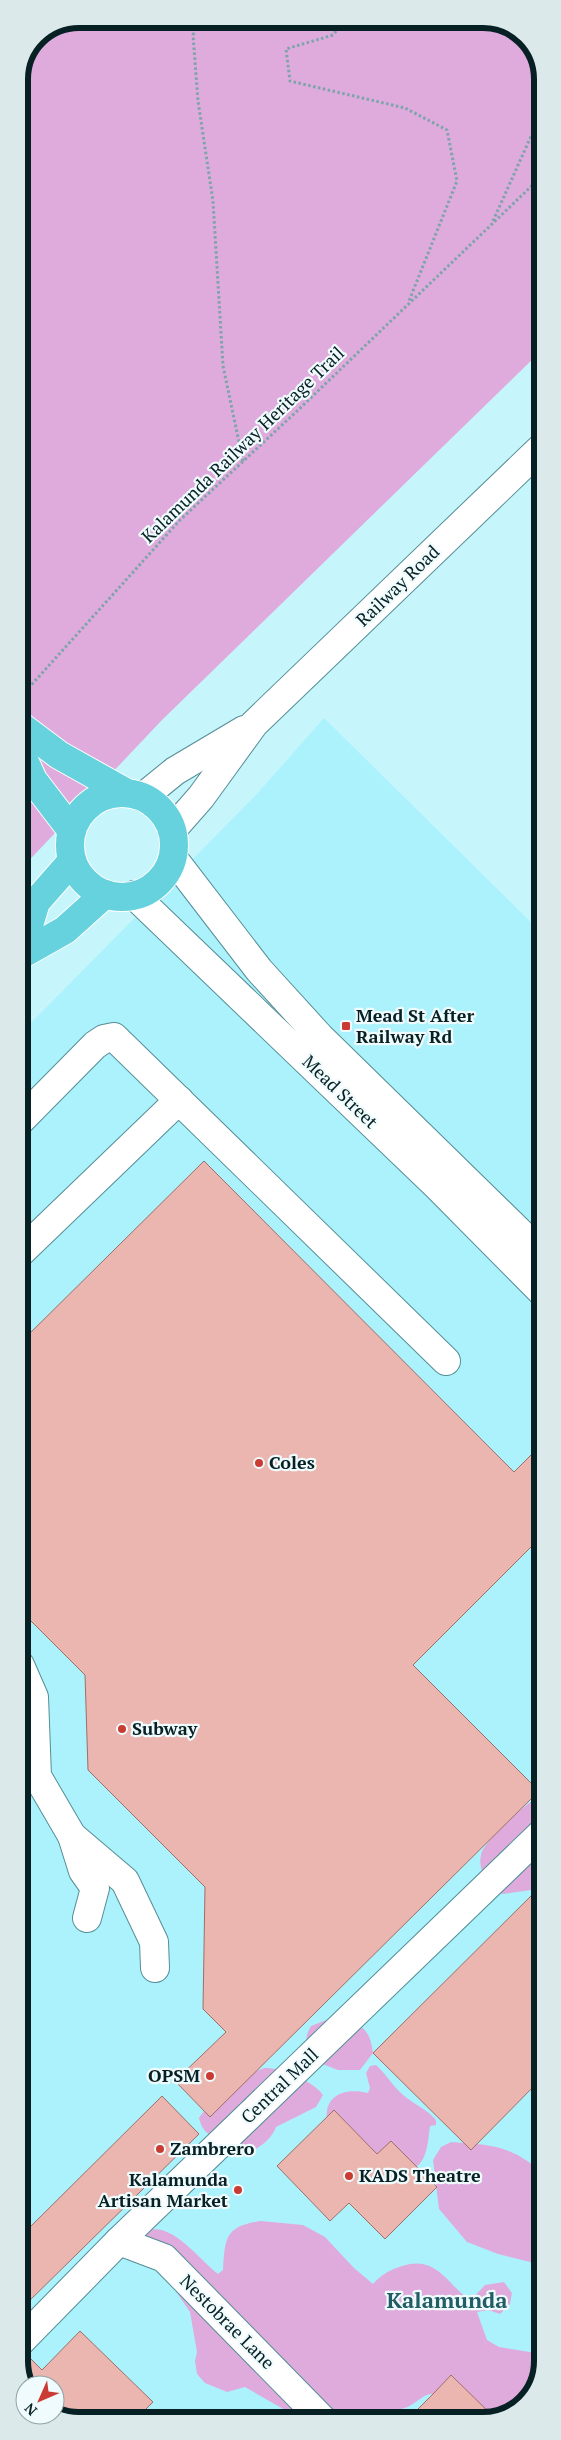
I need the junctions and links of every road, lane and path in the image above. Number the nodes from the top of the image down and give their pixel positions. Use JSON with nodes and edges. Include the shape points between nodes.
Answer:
{"nodes":[{"id":1,"x":197,"y":28,"type":"edge"},
{"id":2,"x":338,"y":28,"type":"edge"},
{"id":3,"x":534,"y":130,"type":"edge"},
{"id":4,"x":534,"y":184,"type":"edge"},
{"id":5,"x":492,"y":224,"type":"junction"},
{"id":6,"x":408,"y":304,"type":"junction"},
{"id":7,"x":534,"y":455,"type":"edge"},
{"id":8,"x":243,"y":462,"type":"junction"},
{"id":9,"x":28,"y":688,"type":"edge"},
{"id":10,"x":254,"y":724,"type":"junction"},
{"id":11,"x":28,"y":732,"type":"edge"},
{"id":12,"x":28,"y":769,"type":"edge"},
{"id":13,"x":134,"y":794,"type":"junction"},
{"id":14,"x":172,"y":830,"type":"junction"},
{"id":15,"x":72,"y":831,"type":"junction"},
{"id":16,"x":173,"y":858,"type":"junction"},
{"id":17,"x":72,"y":861,"type":"junction"},
{"id":18,"x":105,"y":894,"type":"junction"},
{"id":19,"x":134,"y":895,"type":"junction"},
{"id":20,"x":28,"y":928,"type":"edge"},
{"id":21,"x":28,"y":951,"type":"edge"},
{"id":22,"x":179,"y":1100,"type":"junction"},
{"id":23,"x":28,"y":1113,"type":"edge"},
{"id":24,"x":28,"y":1245,"type":"edge"},
{"id":25,"x":534,"y":1246,"type":"edge"},
{"id":26,"x":534,"y":1284,"type":"edge"},
{"id":27,"x":446,"y":1362,"type":"dead end"},
{"id":28,"x":28,"y":1683,"type":"edge"},
{"id":29,"x":72,"y":1836,"type":"junction"},
{"id":30,"x":534,"y":1841,"type":"edge"},
{"id":31,"x":87,"y":1918,"type":"dead end"},
{"id":32,"x":155,"y":1968,"type":"dead end"},
{"id":33,"x":119,"y":2241,"type":"junction"},
{"id":34,"x":28,"y":2334,"type":"edge"},
{"id":35,"x":315,"y":2412,"type":"edge"}],
"edges":[{"from":1,"to":8,"type":"path","via":[[194,35],[198,101],[213,201],[223,366]]},
{"from":2,"to":6,"type":"path","name":"Kalamunda Railway Heritage Trail","via":[[333,35],[286,49],[290,81],[405,108],[447,130],[457,181]]},
{"from":3,"to":5,"type":"path","name":"Kalamunda Railway Heritage Trail"},
{"from":4,"to":5,"type":"path","name":"Kalamunda Railway Heritage Trail"},
{"from":5,"to":6,"type":"path","name":"Kalamunda Railway Heritage Trail"},
{"from":6,"to":8,"type":"path","name":"Kalamunda Railway Heritage Trail"},
{"from":7,"to":10,"type":"street","name":"Railway Road"},
{"from":8,"to":9,"type":"path","name":"Kalamunda Railway Heritage Trail","via":[[180,520]]},
{"from":10,"to":13,"type":"street","name":"Railway Road"},
{"from":10,"to":14,"type":"street","name":"Railway Road","via":[[201,797]]},
{"from":11,"to":13,"type":"main road","via":[[59,755]]},
{"from":12,"to":15,"type":"main road"},
{"from":13,"to":14,"type":"main road","via":[[161,810]]},
{"from":13,"to":15,"type":"main road","via":[[101,797],[83,810]]},
{"from":14,"to":16,"type":"main road"},
{"from":15,"to":17,"type":"main road"},
{"from":16,"to":19,"type":"main road","via":[[165,875],[152,888]]},
{"from":16,"to":25,"type":"street","name":"Mead Street","via":[[271,984],[320,1037]]},
{"from":17,"to":18,"type":"main road","via":[[88,883]]},
{"from":17,"to":20,"type":"main road","via":[[36,902]]},
{"from":18,"to":19,"type":"main road"},
{"from":18,"to":21,"type":"main road","via":[[65,930]]},
{"from":19,"to":26,"type":"street","name":"Mead Street","via":[[437,1186]]},
{"from":22,"to":23,"type":"street","via":[[114,1037],[104,1038]]},
{"from":22,"to":24,"type":"street"},
{"from":22,"to":27,"type":"street"},
{"from":28,"to":29,"type":"street","via":[[34,1697],[37,1776]]},
{"from":29,"to":31,"type":"street","via":[[84,1870],[95,1888]]},
{"from":29,"to":32,"type":"street","via":[[125,1881],[154,1942]]},
{"from":30,"to":33,"type":"street","name":"Central Mall"},
{"from":33,"to":34,"type":"street","name":"Central Mall"},
{"from":33,"to":35,"type":"street","name":"Nestobrae Lane","via":[[164,2258]]}]}
